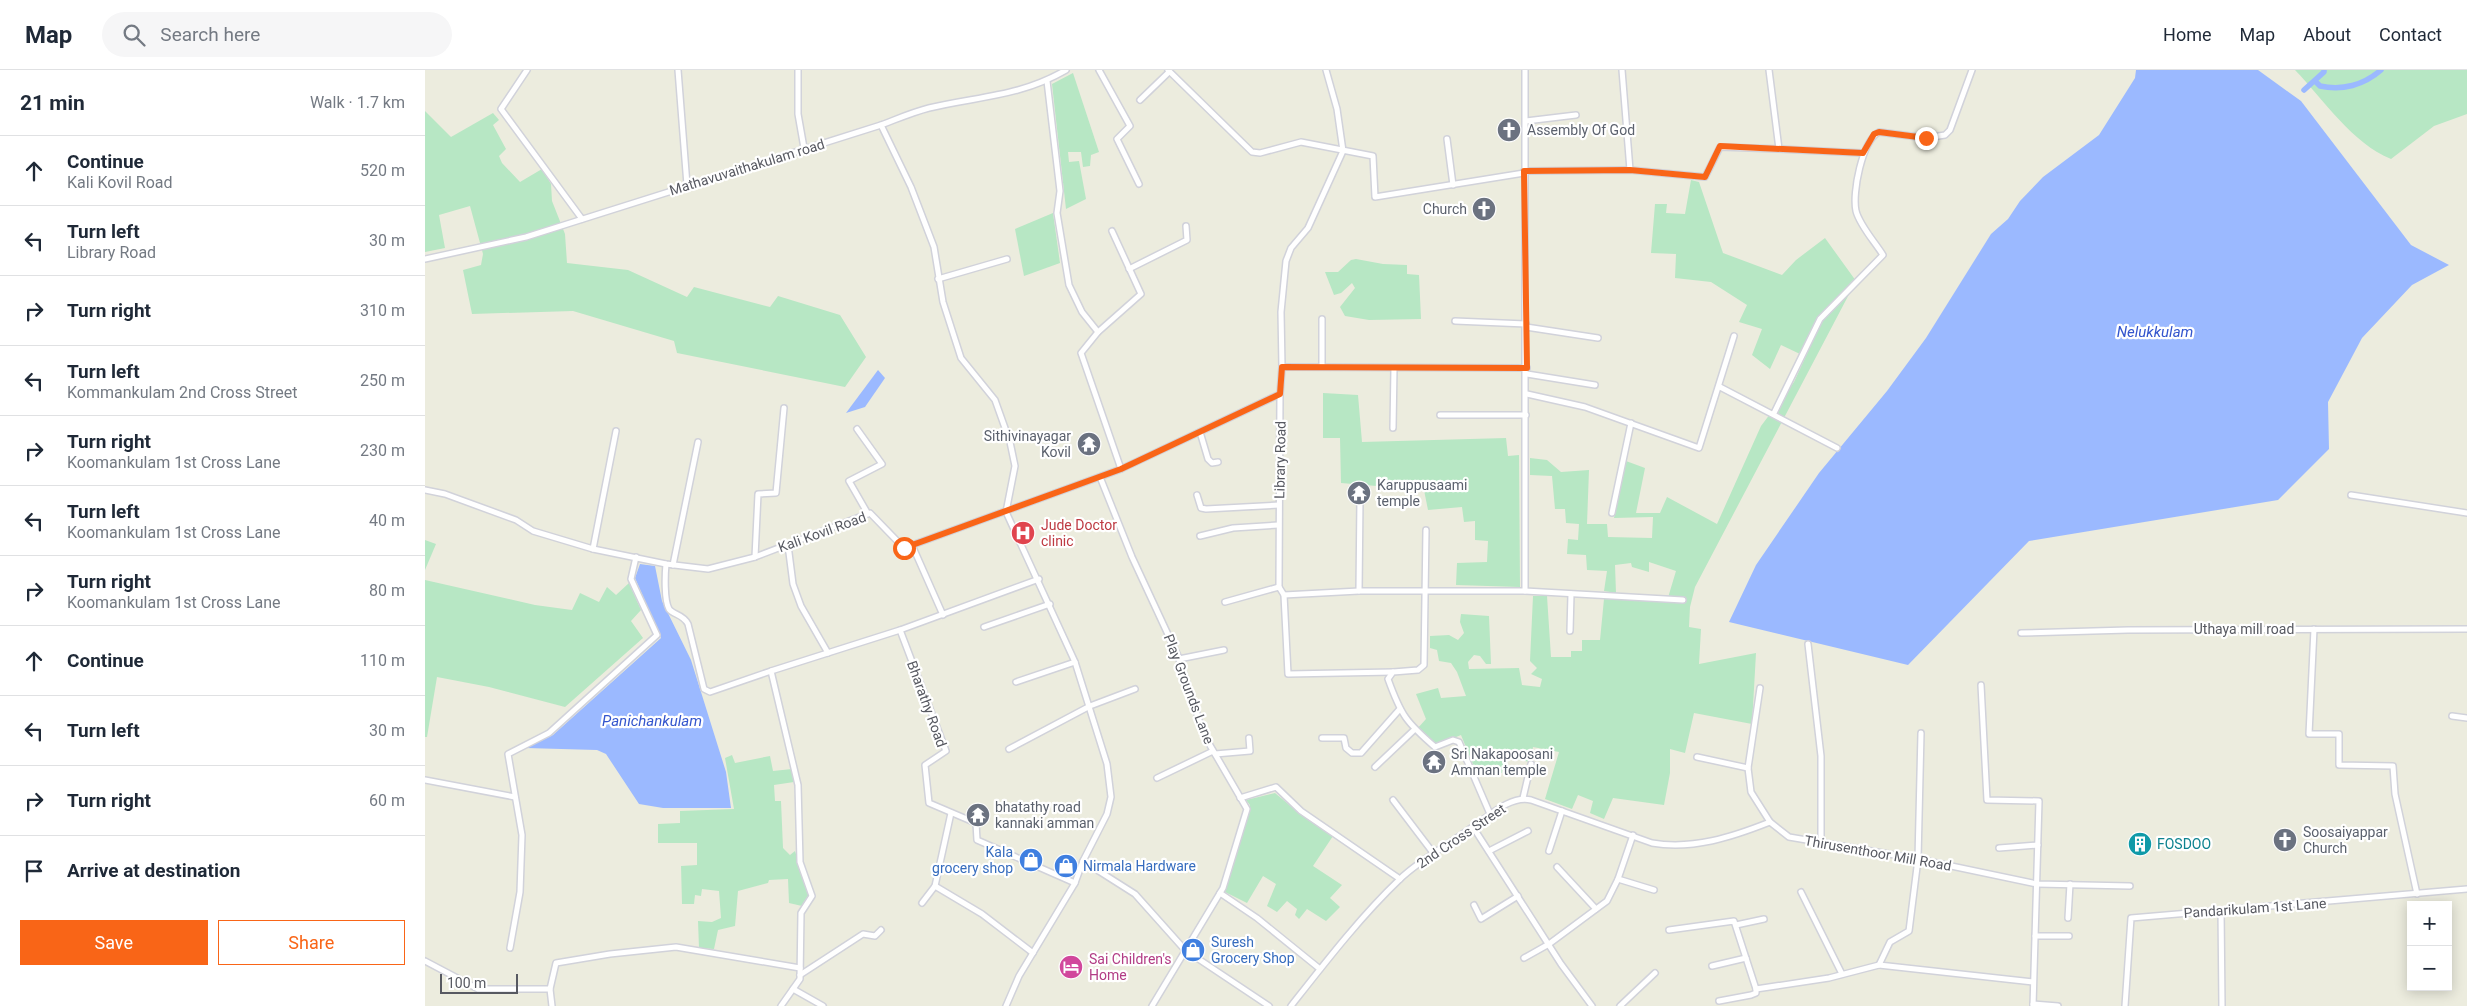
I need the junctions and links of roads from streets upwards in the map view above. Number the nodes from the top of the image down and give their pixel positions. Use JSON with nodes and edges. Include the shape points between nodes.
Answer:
{"nodes":[{"id":1,"x":527,"y":70,"type":"edge"},
{"id":2,"x":679,"y":70,"type":"edge"},
{"id":3,"x":799,"y":70,"type":"edge"},
{"id":4,"x":1066,"y":70,"type":"edge"},
{"id":5,"x":1099,"y":70,"type":"edge"},
{"id":6,"x":1325,"y":70,"type":"edge"},
{"id":7,"x":1525,"y":70,"type":"edge"},
{"id":8,"x":1622,"y":70,"type":"edge"},
{"id":9,"x":1769,"y":70,"type":"edge"},
{"id":10,"x":1972,"y":70,"type":"edge"},
{"id":11,"x":1168,"y":71,"type":"edge"},
{"id":12,"x":1047,"y":81,"type":"junction"},
{"id":13,"x":1140,"y":100,"type":"dead end"},
{"id":14,"x":1576,"y":114,"type":"dead end"},
{"id":15,"x":1525,"y":121,"type":"junction"},
{"id":16,"x":881,"y":125,"type":"junction"},
{"id":17,"x":1447,"y":138,"type":"dead end"},
{"id":18,"x":805,"y":148,"type":"junction"},
{"id":19,"x":1779,"y":149,"type":"junction"},
{"id":20,"x":1343,"y":151,"type":"junction"},
{"id":21,"x":1863,"y":153,"type":"junction"},
{"id":22,"x":1630,"y":170,"type":"junction"},
{"id":23,"x":1524,"y":172,"type":"junction"},
{"id":24,"x":1139,"y":184,"type":"dead end"},
{"id":25,"x":1453,"y":185,"type":"junction"},
{"id":26,"x":687,"y":186,"type":"junction"},
{"id":27,"x":582,"y":219,"type":"junction"},
{"id":28,"x":1186,"y":226,"type":"dead end"},
{"id":29,"x":1112,"y":231,"type":"dead end"},
{"id":30,"x":425,"y":259,"type":"edge"},
{"id":31,"x":1007,"y":259,"type":"dead end"},
{"id":32,"x":1129,"y":269,"type":"junction"},
{"id":33,"x":938,"y":278,"type":"junction"},
{"id":34,"x":1322,"y":319,"type":"dead end"},
{"id":35,"x":1455,"y":321,"type":"dead end"},
{"id":36,"x":1526,"y":325,"type":"junction"},
{"id":37,"x":1098,"y":332,"type":"junction"},
{"id":38,"x":1734,"y":336,"type":"dead end"},
{"id":39,"x":1597,"y":338,"type":"dead end"},
{"id":40,"x":1282,"y":367,"type":"junction"},
{"id":41,"x":1322,"y":367,"type":"junction"},
{"id":42,"x":1394,"y":368,"type":"junction"},
{"id":43,"x":1527,"y":371,"type":"junction"},
{"id":44,"x":1595,"y":385,"type":"dead end"},
{"id":45,"x":1720,"y":387,"type":"junction"},
{"id":46,"x":1280,"y":394,"type":"junction"},
{"id":47,"x":1527,"y":394,"type":"junction"},
{"id":48,"x":783,"y":408,"type":"dead end"},
{"id":49,"x":1774,"y":413,"type":"junction"},
{"id":50,"x":1440,"y":415,"type":"dead end"},
{"id":51,"x":1527,"y":415,"type":"junction"},
{"id":52,"x":1631,"y":423,"type":"junction"},
{"id":53,"x":1393,"y":428,"type":"dead end"},
{"id":54,"x":857,"y":429,"type":"dead end"},
{"id":55,"x":617,"y":431,"type":"dead end"},
{"id":56,"x":1200,"y":432,"type":"junction"},
{"id":57,"x":698,"y":442,"type":"dead end"},
{"id":58,"x":1837,"y":448,"type":"dead end"},
{"id":59,"x":1218,"y":462,"type":"dead end"},
{"id":60,"x":1121,"y":469,"type":"junction"},
{"id":61,"x":1100,"y":477,"type":"junction"},
{"id":62,"x":425,"y":490,"type":"edge"},
{"id":63,"x":1197,"y":495,"type":"dead end"},
{"id":64,"x":2351,"y":495,"type":"dead end"},
{"id":65,"x":1360,"y":499,"type":"dead end"},
{"id":66,"x":1279,"y":505,"type":"junction"},
{"id":67,"x":1006,"y":512,"type":"junction"},
{"id":68,"x":1612,"y":513,"type":"dead end"},
{"id":69,"x":2467,"y":513,"type":"edge"},
{"id":70,"x":868,"y":514,"type":"junction"},
{"id":71,"x":1278,"y":525,"type":"junction"},
{"id":72,"x":1426,"y":530,"type":"dead end"},
{"id":73,"x":1200,"y":536,"type":"dead end"},
{"id":74,"x":788,"y":545,"type":"junction"},
{"id":75,"x":912,"y":545,"type":"junction"},
{"id":76,"x":593,"y":549,"type":"junction"},
{"id":77,"x":636,"y":557,"type":"junction"},
{"id":78,"x":755,"y":557,"type":"junction"},
{"id":79,"x":666,"y":564,"type":"junction"},
{"id":80,"x":673,"y":565,"type":"junction"},
{"id":81,"x":1039,"y":580,"type":"junction"},
{"id":82,"x":1279,"y":587,"type":"junction"},
{"id":83,"x":1525,"y":591,"type":"junction"},
{"id":84,"x":1359,"y":592,"type":"junction"},
{"id":85,"x":1427,"y":592,"type":"junction"},
{"id":86,"x":1571,"y":594,"type":"junction"},
{"id":87,"x":1284,"y":595,"type":"junction"},
{"id":88,"x":1683,"y":600,"type":"dead end"},
{"id":89,"x":1225,"y":602,"type":"dead end"},
{"id":90,"x":1050,"y":604,"type":"junction"},
{"id":91,"x":943,"y":614,"type":"junction"},
{"id":92,"x":984,"y":627,"type":"dead end"},
{"id":93,"x":2314,"y":629,"type":"junction"},
{"id":94,"x":900,"y":630,"type":"junction"},
{"id":95,"x":2467,"y":630,"type":"edge"},
{"id":96,"x":1570,"y":631,"type":"dead end"},
{"id":97,"x":2021,"y":632,"type":"dead end"},
{"id":98,"x":1808,"y":644,"type":"dead end"},
{"id":99,"x":1223,"y":650,"type":"dead end"},
{"id":100,"x":828,"y":653,"type":"junction"},
{"id":101,"x":1179,"y":659,"type":"junction"},
{"id":102,"x":1075,"y":662,"type":"junction"},
{"id":103,"x":771,"y":671,"type":"junction"},
{"id":104,"x":1393,"y":672,"type":"junction"},
{"id":105,"x":1016,"y":682,"type":"dead end"},
{"id":106,"x":1981,"y":685,"type":"dead end"},
{"id":107,"x":1760,"y":688,"type":"dead end"},
{"id":108,"x":1135,"y":689,"type":"dead end"},
{"id":109,"x":1090,"y":706,"type":"junction"},
{"id":110,"x":1399,"y":710,"type":"junction"},
{"id":111,"x":2452,"y":716,"type":"dead end"},
{"id":112,"x":2467,"y":718,"type":"edge"},
{"id":113,"x":1414,"y":730,"type":"junction"},
{"id":114,"x":1921,"y":733,"type":"dead end"},
{"id":115,"x":1249,"y":738,"type":"dead end"},
{"id":116,"x":1322,"y":738,"type":"dead end"},
{"id":117,"x":1009,"y":749,"type":"dead end"},
{"id":118,"x":1214,"y":753,"type":"junction"},
{"id":119,"x":1697,"y":757,"type":"dead end"},
{"id":120,"x":1531,"y":764,"type":"dead end"},
{"id":121,"x":1375,"y":767,"type":"dead end"},
{"id":122,"x":1748,"y":768,"type":"junction"},
{"id":123,"x":1157,"y":778,"type":"dead end"},
{"id":124,"x":425,"y":780,"type":"edge"},
{"id":125,"x":515,"y":797,"type":"junction"},
{"id":126,"x":1241,"y":798,"type":"junction"},
{"id":127,"x":1523,"y":798,"type":"junction"},
{"id":128,"x":1393,"y":800,"type":"dead end"},
{"id":129,"x":1562,"y":811,"type":"junction"},
{"id":130,"x":951,"y":813,"type":"junction"},
{"id":131,"x":1490,"y":814,"type":"junction"},
{"id":132,"x":1770,"y":822,"type":"junction"},
{"id":133,"x":1473,"y":827,"type":"junction"},
{"id":134,"x":1527,"y":831,"type":"dead end"},
{"id":135,"x":1633,"y":835,"type":"junction"},
{"id":136,"x":1821,"y":844,"type":"junction"},
{"id":137,"x":2038,"y":845,"type":"junction"},
{"id":138,"x":1999,"y":848,"type":"dead end"},
{"id":139,"x":1489,"y":851,"type":"junction"},
{"id":140,"x":1549,"y":851,"type":"dead end"},
{"id":141,"x":1434,"y":854,"type":"junction"},
{"id":142,"x":1918,"y":859,"type":"junction"},
{"id":143,"x":1083,"y":861,"type":"junction"},
{"id":144,"x":1557,"y":867,"type":"dead end"},
{"id":145,"x":1400,"y":879,"type":"junction"},
{"id":146,"x":1618,"y":879,"type":"junction"},
{"id":147,"x":1075,"y":883,"type":"junction"},
{"id":148,"x":2037,"y":884,"type":"junction"},
{"id":149,"x":2070,"y":884,"type":"junction"},
{"id":150,"x":935,"y":886,"type":"junction"},
{"id":151,"x":2129,"y":886,"type":"dead end"},
{"id":152,"x":2467,"y":889,"type":"edge"},
{"id":153,"x":1654,"y":890,"type":"dead end"},
{"id":154,"x":1801,"y":892,"type":"dead end"},
{"id":155,"x":1220,"y":893,"type":"junction"},
{"id":156,"x":2417,"y":894,"type":"junction"},
{"id":157,"x":1519,"y":896,"type":"junction"},
{"id":158,"x":922,"y":904,"type":"dead end"},
{"id":159,"x":1474,"y":905,"type":"dead end"},
{"id":160,"x":1596,"y":909,"type":"junction"},
{"id":161,"x":2221,"y":910,"type":"junction"},
{"id":162,"x":2068,"y":918,"type":"dead end"},
{"id":163,"x":1764,"y":919,"type":"dead end"},
{"id":164,"x":1736,"y":926,"type":"junction"},
{"id":165,"x":881,"y":930,"type":"dead end"},
{"id":166,"x":1669,"y":930,"type":"dead end"},
{"id":167,"x":2035,"y":936,"type":"junction"},
{"id":168,"x":2069,"y":936,"type":"dead end"},
{"id":169,"x":1549,"y":944,"type":"junction"},
{"id":170,"x":510,"y":948,"type":"dead end"},
{"id":171,"x":1185,"y":950,"type":"junction"},
{"id":172,"x":1033,"y":953,"type":"junction"},
{"id":173,"x":1525,"y":958,"type":"dead end"},
{"id":174,"x":1746,"y":958,"type":"junction"},
{"id":175,"x":425,"y":961,"type":"edge"},
{"id":176,"x":1879,"y":965,"type":"junction"},
{"id":177,"x":1711,"y":966,"type":"dead end"},
{"id":178,"x":800,"y":968,"type":"junction"},
{"id":179,"x":1320,"y":969,"type":"junction"},
{"id":180,"x":1655,"y":973,"type":"dead end"},
{"id":181,"x":1842,"y":974,"type":"junction"},
{"id":182,"x":800,"y":975,"type":"junction"},
{"id":183,"x":2033,"y":982,"type":"junction"},
{"id":184,"x":550,"y":989,"type":"junction"},
{"id":185,"x":793,"y":989,"type":"junction"},
{"id":186,"x":1756,"y":990,"type":"junction"},
{"id":187,"x":1719,"y":1001,"type":"dead end"},
{"id":188,"x":2033,"y":1005,"type":"edge"},
{"id":189,"x":552,"y":1006,"type":"edge"},
{"id":190,"x":781,"y":1006,"type":"edge"},
{"id":191,"x":823,"y":1006,"type":"edge"},
{"id":192,"x":1005,"y":1006,"type":"edge"},
{"id":193,"x":1152,"y":1006,"type":"edge"},
{"id":194,"x":1269,"y":1006,"type":"edge"},
{"id":195,"x":1291,"y":1006,"type":"edge"},
{"id":196,"x":1592,"y":1006,"type":"edge"},
{"id":197,"x":1620,"y":1006,"type":"edge"},
{"id":198,"x":2058,"y":1006,"type":"edge"},
{"id":199,"x":2125,"y":1006,"type":"edge"},
{"id":200,"x":2222,"y":1006,"type":"edge"}],
"edges":[{"from":1,"to":27,"type":"street","via":[[501,109]]},
{"from":2,"to":26,"type":"street"},
{"from":3,"to":18,"type":"street","via":[[798,114]]},
{"from":4,"to":12,"type":"street","name":"Mathavuvaithakulam road"},
{"from":5,"to":24,"type":"street","via":[[1131,126],[1117,139]]},
{"from":6,"to":20,"type":"street","via":[[1337,109]]},
{"from":7,"to":15,"type":"street"},
{"from":8,"to":22,"type":"street"},
{"from":9,"to":19,"type":"street"},
{"from":10,"to":21,"type":"street","via":[[1950,130],[1945,135],[1926,138],[1879,132],[1874,134]]},
{"from":11,"to":13,"type":"street"},
{"from":11,"to":20,"type":"street","via":[[1252,152],[1301,142]]},
{"from":12,"to":16,"type":"street","name":"Mathavuvaithakulam road","via":[[989,98],[927,108]]},
{"from":12,"to":37,"type":"street","via":[[1060,190],[1057,213],[1069,285],[1082,312]]},
{"from":14,"to":15,"type":"street"},
{"from":15,"to":23,"type":"street"},
{"from":16,"to":18,"type":"street","name":"Mathavuvaithakulam road"},
{"from":16,"to":33,"type":"street","via":[[911,186],[934,247]]},
{"from":17,"to":25,"type":"street"},
{"from":18,"to":26,"type":"street","name":"Mathavuvaithakulam road"},
{"from":19,"to":21,"type":"street"},
{"from":19,"to":22,"type":"street","via":[[1720,146],[1705,177]]},
{"from":20,"to":25,"type":"street","via":[[1373,156],[1375,197]]},
{"from":20,"to":40,"type":"street","name":"Library Road","via":[[1309,228],[1291,248],[1286,261],[1281,312]]},
{"from":21,"to":49,"type":"street","via":[[1856,210],[1883,254],[1820,319]]},
{"from":22,"to":23,"type":"street"},
{"from":23,"to":25,"type":"street"},
{"from":23,"to":36,"type":"street"},
{"from":26,"to":27,"type":"street","name":"Mathavuvaithakulam road"},
{"from":27,"to":30,"type":"street","name":"Mathavuvaithakulam road","via":[[526,237]]},
{"from":28,"to":32,"type":"street","via":[[1187,240]]},
{"from":29,"to":32,"type":"street"},
{"from":31,"to":33,"type":"street"},
{"from":32,"to":37,"type":"street","via":[[1141,294]]},
{"from":33,"to":67,"type":"street","via":[[961,358],[995,400],[1010,442],[1015,466]]},
{"from":34,"to":41,"type":"street"},
{"from":35,"to":36,"type":"street"},
{"from":36,"to":39,"type":"street"},
{"from":36,"to":43,"type":"street"},
{"from":37,"to":60,"type":"street","via":[[1081,353]]},
{"from":38,"to":45,"type":"street"},
{"from":40,"to":41,"type":"street"},
{"from":40,"to":46,"type":"street","name":"Library Road"},
{"from":41,"to":42,"type":"street"},
{"from":42,"to":43,"type":"street"},
{"from":42,"to":53,"type":"street"},
{"from":43,"to":44,"type":"street"},
{"from":43,"to":47,"type":"street"},
{"from":45,"to":49,"type":"street"},
{"from":45,"to":52,"type":"street","via":[[1699,448]]},
{"from":46,"to":56,"type":"street"},
{"from":46,"to":66,"type":"street","name":"Library Road"},
{"from":47,"to":51,"type":"street"},
{"from":47,"to":52,"type":"street","via":[[1585,407]]},
{"from":48,"to":78,"type":"street","via":[[776,493],[758,494]]},
{"from":49,"to":58,"type":"street"},
{"from":50,"to":51,"type":"street"},
{"from":51,"to":83,"type":"street"},
{"from":52,"to":68,"type":"street"},
{"from":54,"to":70,"type":"street","via":[[882,464],[849,481]]},
{"from":55,"to":76,"type":"street"},
{"from":56,"to":59,"type":"street","via":[[1208,459],[1212,463]]},
{"from":56,"to":60,"type":"street"},
{"from":57,"to":80,"type":"street"},
{"from":60,"to":61,"type":"street"},
{"from":61,"to":67,"type":"street"},
{"from":61,"to":101,"type":"street","name":"Play Grounds Lane"},
{"from":62,"to":76,"type":"street","name":"Kali Kovil Road","via":[[516,520],[533,531]]},
{"from":63,"to":66,"type":"street","via":[[1201,508],[1205,509]]},
{"from":64,"to":69,"type":"street"},
{"from":65,"to":84,"type":"street"},
{"from":66,"to":71,"type":"street","name":"Library Road"},
{"from":67,"to":75,"type":"street"},
{"from":67,"to":81,"type":"street"},
{"from":70,"to":74,"type":"street","name":"Kali Kovil Road"},
{"from":70,"to":75,"type":"street","name":"Kali Kovil Road","via":[[904,548]]},
{"from":71,"to":73,"type":"street","via":[[1233,528]]},
{"from":71,"to":82,"type":"street","name":"Library Road"},
{"from":72,"to":85,"type":"street"},
{"from":74,"to":78,"type":"street","name":"Kali Kovil Road"},
{"from":74,"to":100,"type":"street","via":[[793,584],[801,606]]},
{"from":75,"to":91,"type":"street"},
{"from":76,"to":77,"type":"street","name":"Kali Kovil Road"},
{"from":77,"to":79,"type":"street","name":"Kali Kovil Road"},
{"from":77,"to":125,"type":"street","via":[[631,579],[657,635],[549,732],[508,754]]},
{"from":78,"to":80,"type":"street","name":"Kali Kovil Road","via":[[708,568]]},
{"from":79,"to":80,"type":"street","name":"Kali Kovil Road"},
{"from":79,"to":103,"type":"street","via":[[670,610],[680,614],[688,624],[704,689],[710,692]]},
{"from":81,"to":90,"type":"street"},
{"from":81,"to":91,"type":"street"},
{"from":82,"to":87,"type":"street"},
{"from":82,"to":89,"type":"street"},
{"from":83,"to":85,"type":"street"},
{"from":83,"to":86,"type":"street"},
{"from":84,"to":85,"type":"street"},
{"from":84,"to":87,"type":"street"},
{"from":85,"to":104,"type":"street","via":[[1424,665],[1418,670]]},
{"from":86,"to":88,"type":"street"},
{"from":86,"to":96,"type":"street"},
{"from":87,"to":104,"type":"street","via":[[1288,674]]},
{"from":90,"to":92,"type":"street"},
{"from":90,"to":102,"type":"street"},
{"from":91,"to":94,"type":"street"},
{"from":93,"to":95,"type":"street","name":"Uthaya mill road"},
{"from":93,"to":97,"type":"street","name":"Uthaya mill road"},
{"from":93,"to":156,"type":"street","via":[[2309,734],[2339,734],[2339,765],[2393,766],[2395,794]]},
{"from":94,"to":100,"type":"street"},
{"from":94,"to":130,"type":"street","name":"Bharathy Road","via":[[946,751],[925,765],[929,804]]},
{"from":98,"to":136,"type":"street","via":[[1821,756]]},
{"from":99,"to":101,"type":"street"},
{"from":100,"to":103,"type":"street"},
{"from":101,"to":118,"type":"street","name":"Play Grounds Lane","via":[[1204,735]]},
{"from":102,"to":105,"type":"street"},
{"from":102,"to":109,"type":"street"},
{"from":103,"to":178,"type":"street","via":[[798,785],[800,862],[812,896],[801,914]]},
{"from":104,"to":110,"type":"street","via":[[1388,679]]},
{"from":106,"to":137,"type":"street","via":[[1987,800],[2039,801]]},
{"from":107,"to":122,"type":"street","name":"Thirusenthoor Mill Road"},
{"from":108,"to":109,"type":"street"},
{"from":109,"to":117,"type":"street"},
{"from":109,"to":143,"type":"street","via":[[1107,764],[1111,797],[1107,814]]},
{"from":110,"to":113,"type":"street"},
{"from":110,"to":116,"type":"street","via":[[1361,753],[1352,753],[1344,738]]},
{"from":111,"to":112,"type":"street"},
{"from":113,"to":121,"type":"street"},
{"from":113,"to":131,"type":"street","via":[[1435,747],[1453,740],[1459,742]]},
{"from":114,"to":142,"type":"street"},
{"from":115,"to":118,"type":"street","via":[[1250,751]]},
{"from":118,"to":123,"type":"street"},
{"from":118,"to":126,"type":"street","name":"Play Grounds Lane"},
{"from":119,"to":122,"type":"street"},
{"from":120,"to":127,"type":"street"},
{"from":122,"to":132,"type":"street","name":"Thirusenthoor Mill Road","via":[[1751,792]]},
{"from":124,"to":125,"type":"street"},
{"from":125,"to":170,"type":"street","via":[[522,835],[520,892]]},
{"from":126,"to":145,"type":"street","via":[[1276,787],[1301,811]]},
{"from":126,"to":155,"type":"street","name":"Play Grounds Lane","via":[[1247,809]]},
{"from":127,"to":129,"type":"street","name":"2nd Cross Street"},
{"from":127,"to":131,"type":"street","name":"2nd Cross Street"},
{"from":128,"to":141,"type":"street"},
{"from":129,"to":135,"type":"street","name":"2nd Cross Street"},
{"from":129,"to":140,"type":"street"},
{"from":130,"to":147,"type":"street","name":"Bharathy Road","via":[[976,823],[977,840]]},
{"from":130,"to":150,"type":"street"},
{"from":131,"to":133,"type":"street","name":"2nd Cross Street"},
{"from":132,"to":135,"type":"street","name":"2nd Cross Street","via":[[1735,836],[1694,843],[1665,845]]},
{"from":132,"to":136,"type":"street","name":"Thirusenthoor Mill Road","via":[[1789,837]]},
{"from":133,"to":139,"type":"street"},
{"from":133,"to":141,"type":"street","name":"2nd Cross Street"},
{"from":134,"to":139,"type":"street"},
{"from":135,"to":146,"type":"street"},
{"from":136,"to":142,"type":"street","name":"Thirusenthoor Mill Road"},
{"from":137,"to":138,"type":"street"},
{"from":137,"to":148,"type":"street"},
{"from":139,"to":157,"type":"street"},
{"from":141,"to":145,"type":"street","name":"2nd Cross Street"},
{"from":142,"to":148,"type":"street","name":"Thirusenthoor Mill Road"},
{"from":142,"to":176,"type":"street","via":[[1909,931],[1890,942]]},
{"from":143,"to":147,"type":"street"},
{"from":143,"to":171,"type":"street","via":[[1135,894]]},
{"from":144,"to":160,"type":"street"},
{"from":145,"to":179,"type":"street","name":"2nd Cross Street"},
{"from":146,"to":153,"type":"street"},
{"from":146,"to":160,"type":"street","via":[[1607,901]]},
{"from":147,"to":172,"type":"street"},
{"from":148,"to":149,"type":"street","name":"Thirusenthoor Mill Road"},
{"from":148,"to":167,"type":"street"},
{"from":149,"to":151,"type":"street","name":"Thirusenthoor Mill Road"},
{"from":149,"to":162,"type":"street"},
{"from":150,"to":158,"type":"street"},
{"from":150,"to":172,"type":"street","via":[[982,914]]},
{"from":152,"to":156,"type":"street","name":"Pandarikulam 1st Lane"},
{"from":154,"to":181,"type":"street"},
{"from":155,"to":171,"type":"street","name":"Play Grounds Lane"},
{"from":155,"to":179,"type":"street"},
{"from":156,"to":161,"type":"street","name":"Pandarikulam 1st Lane"},
{"from":157,"to":159,"type":"street","via":[[1481,918]]},
{"from":157,"to":169,"type":"street"},
{"from":160,"to":169,"type":"street"},
{"from":161,"to":199,"type":"street","name":"Pandarikulam 1st Lane","via":[[2131,918]]},
{"from":161,"to":200,"type":"street"},
{"from":163,"to":164,"type":"street"},
{"from":164,"to":166,"type":"street","via":[[1731,920]]},
{"from":164,"to":174,"type":"street"},
{"from":165,"to":182,"type":"street","via":[[875,936],[863,934],[847,942]]},
{"from":167,"to":168,"type":"street"},
{"from":167,"to":183,"type":"street"},
{"from":169,"to":173,"type":"street"},
{"from":169,"to":196,"type":"street"},
{"from":171,"to":193,"type":"street","name":"Play Grounds Lane"},
{"from":171,"to":194,"type":"street"},
{"from":172,"to":192,"type":"street"},
{"from":174,"to":177,"type":"street"},
{"from":174,"to":186,"type":"street"},
{"from":175,"to":184,"type":"street","via":[[478,989]]},
{"from":176,"to":181,"type":"street"},
{"from":176,"to":183,"type":"street"},
{"from":178,"to":182,"type":"street"},
{"from":178,"to":184,"type":"street","via":[[675,947],[557,963]]},
{"from":179,"to":195,"type":"street","name":"2nd Cross Street"},
{"from":180,"to":197,"type":"street"},
{"from":181,"to":186,"type":"street"},
{"from":182,"to":185,"type":"street"},
{"from":183,"to":188,"type":"street"},
{"from":184,"to":189,"type":"street"},
{"from":185,"to":190,"type":"street"},
{"from":185,"to":191,"type":"street"},
{"from":186,"to":187,"type":"street","via":[[1751,995]]},
{"from":188,"to":198,"type":"street"}]}
